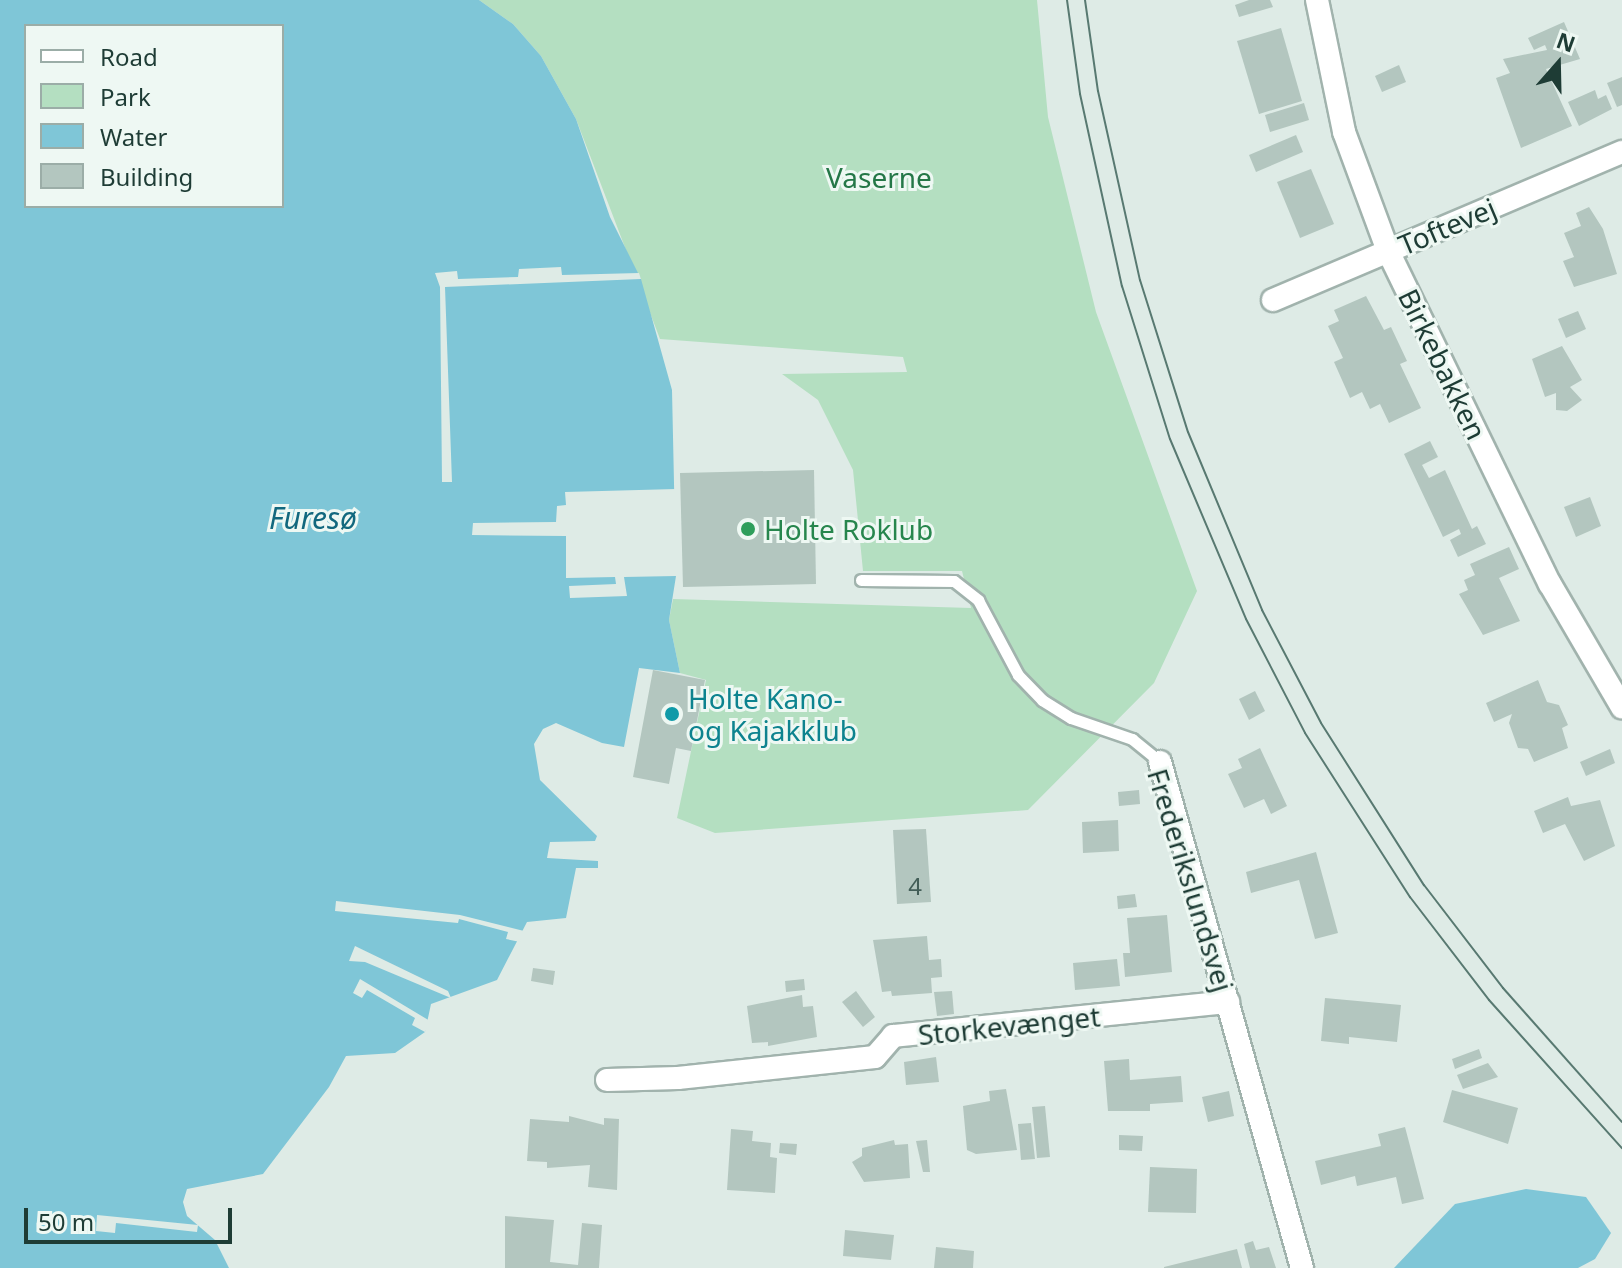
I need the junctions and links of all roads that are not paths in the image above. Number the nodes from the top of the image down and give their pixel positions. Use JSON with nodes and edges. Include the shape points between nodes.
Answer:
{"nodes":[{"id":1,"x":1317,"y":0,"type":"edge"},
{"id":2,"x":1622,"y":152,"type":"edge"},
{"id":3,"x":1388,"y":251,"type":"junction"},
{"id":4,"x":1273,"y":300,"type":"dead end"},
{"id":5,"x":861,"y":580,"type":"dead end"},
{"id":6,"x":1622,"y":707,"type":"edge"},
{"id":7,"x":1160,"y":762,"type":"joint"},
{"id":8,"x":1228,"y":1002,"type":"junction"},
{"id":9,"x":607,"y":1080,"type":"dead end"},
{"id":10,"x":1302,"y":1268,"type":"edge"}],
"edges":[{"from":1,"to":3,"type":"street","name":"Birkebakken","via":[[1344,132]]},
{"from":2,"to":3,"type":"street","name":"Toftevej"},
{"from":3,"to":4,"type":"street","name":"Toftevej"},
{"from":3,"to":6,"type":"street","name":"Birkebakken","via":[[1550,584]]},
{"from":5,"to":7,"type":"lane","name":"Frederikslundsvej","via":[[954,581],[978,600],[1018,675],[1042,700],[1071,718],[1132,739]]},
{"from":7,"to":8,"type":"street","name":"Frederikslundsvej"},
{"from":8,"to":9,"type":"street","name":"Storkevænget","via":[[893,1036],[875,1057],[678,1078]]},
{"from":8,"to":10,"type":"street","name":"Frederikslundsvej"}]}
